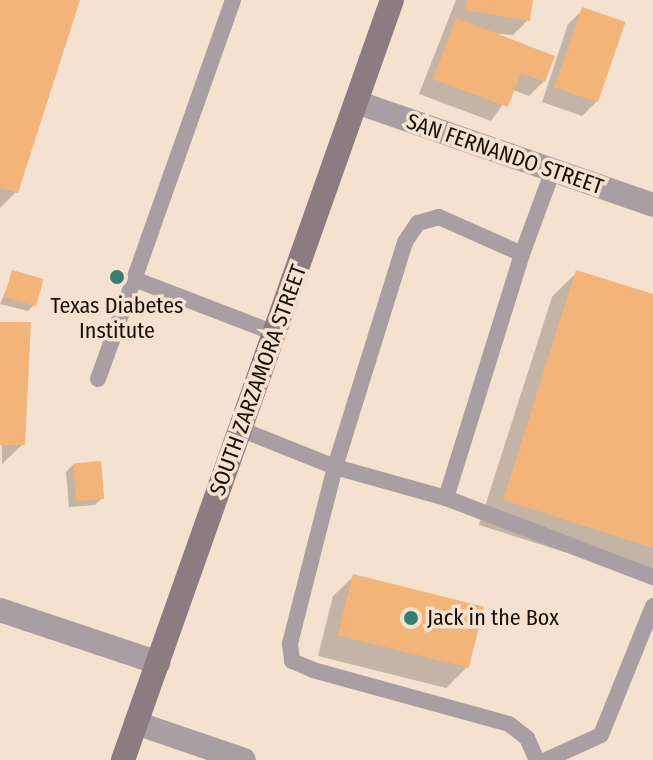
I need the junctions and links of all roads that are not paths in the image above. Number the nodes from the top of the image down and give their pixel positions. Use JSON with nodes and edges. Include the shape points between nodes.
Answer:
{"nodes":[{"id":1,"x":233,"y":0,"type":"edge"},
{"id":2,"x":392,"y":0,"type":"edge"},
{"id":3,"x":356,"y":102,"type":"junction"},
{"id":4,"x":553,"y":170,"type":"junction"},
{"id":5,"x":653,"y":205,"type":"edge"},
{"id":6,"x":522,"y":254,"type":"junction"},
{"id":7,"x":134,"y":279,"type":"junction"},
{"id":8,"x":275,"y":333,"type":"junction"},
{"id":9,"x":98,"y":379,"type":"dead end"},
{"id":10,"x":240,"y":429,"type":"junction"},
{"id":11,"x":335,"y":467,"type":"junction"},
{"id":12,"x":446,"y":498,"type":"junction"},
{"id":13,"x":653,"y":577,"type":"edge"},
{"id":14,"x":653,"y":606,"type":"edge"},
{"id":15,"x":0,"y":610,"type":"edge"},
{"id":16,"x":158,"y":663,"type":"junction"},
{"id":17,"x":136,"y":723,"type":"junction"},
{"id":18,"x":123,"y":760,"type":"edge"},
{"id":19,"x":244,"y":760,"type":"edge"},
{"id":20,"x":537,"y":760,"type":"edge"},
{"id":21,"x":546,"y":760,"type":"edge"}],
"edges":[{"from":1,"to":7,"type":"lane"},
{"from":2,"to":3,"type":"main road","name":"SOUTH ZARZAMORA STREET"},
{"from":3,"to":4,"type":"street","name":"SAN FERNANDO STREET"},
{"from":3,"to":8,"type":"main road","name":"SOUTH ZARZAMORA STREET"},
{"from":4,"to":5,"type":"street","name":"SAN FERNANDO STREET"},
{"from":4,"to":6,"type":"lane"},
{"from":6,"to":11,"type":"lane","via":[[439,217],[418,223],[405,242]]},
{"from":6,"to":12,"type":"lane"},
{"from":7,"to":8,"type":"lane"},
{"from":7,"to":9,"type":"lane"},
{"from":8,"to":10,"type":"main road","name":"SOUTH ZARZAMORA STREET"},
{"from":10,"to":11,"type":"lane"},
{"from":10,"to":16,"type":"main road","name":"SOUTH ZARZAMORA STREET"},
{"from":11,"to":12,"type":"lane"},
{"from":11,"to":20,"type":"lane","via":[[292,661],[509,724]]},
{"from":12,"to":13,"type":"lane"},
{"from":14,"to":21,"type":"lane","via":[[601,735]]},
{"from":15,"to":16,"type":"street"},
{"from":16,"to":17,"type":"main road","name":"SOUTH ZARZAMORA STREET"},
{"from":17,"to":18,"type":"main road","name":"SOUTH ZARZAMORA STREET"},
{"from":17,"to":19,"type":"street"}]}
